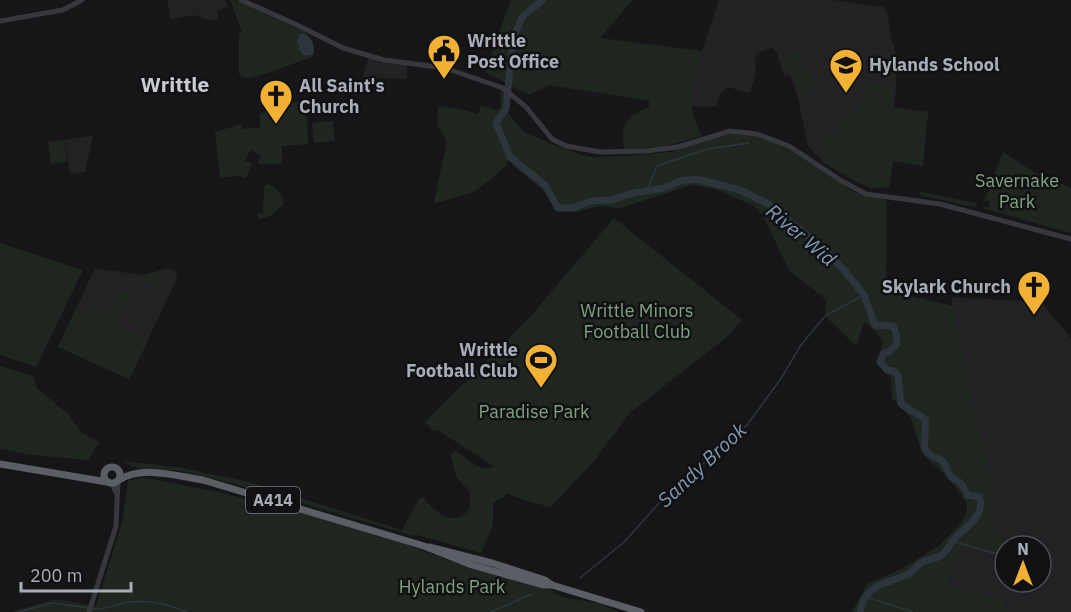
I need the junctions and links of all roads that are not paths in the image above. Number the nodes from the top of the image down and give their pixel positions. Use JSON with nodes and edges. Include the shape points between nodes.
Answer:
{"nodes":[{"id":1,"x":82,"y":0,"type":"edge"},
{"id":2,"x":241,"y":0,"type":"edge"},
{"id":3,"x":0,"y":21,"type":"edge"},
{"id":4,"x":1071,"y":239,"type":"edge"},
{"id":5,"x":0,"y":464,"type":"edge"},
{"id":6,"x":116,"y":468,"type":"junction"},
{"id":7,"x":105,"y":473,"type":"junction"},
{"id":8,"x":139,"y":473,"type":"junction"},
{"id":9,"x":89,"y":477,"type":"junction"},
{"id":10,"x":114,"y":481,"type":"junction"},
{"id":11,"x":89,"y":612,"type":"edge"},
{"id":12,"x":641,"y":612,"type":"edge"}],
"edges":[{"from":1,"to":3,"type":"street","via":[[63,10]]},
{"from":2,"to":4,"type":"street","via":[[341,47],[388,61],[445,68],[505,89],[552,139],[566,146],[600,152],[646,151],[678,147],[725,132],[749,132],[789,146],[866,194],[929,202]]},
{"from":5,"to":9,"type":"highway"},
{"from":6,"to":7,"type":"highway"},
{"from":6,"to":8,"type":"highway","number":"A414"},
{"from":6,"to":10,"type":"highway","via":[[120,473]]},
{"from":7,"to":9,"type":"highway"},
{"from":7,"to":10,"type":"highway"},
{"from":8,"to":10,"type":"highway","number":"A414"},
{"from":8,"to":12,"type":"highway","number":"A414","via":[[174,475],[228,487],[424,546],[480,567]]},
{"from":9,"to":10,"type":"highway"},
{"from":10,"to":11,"type":"street","via":[[116,526]]}]}
